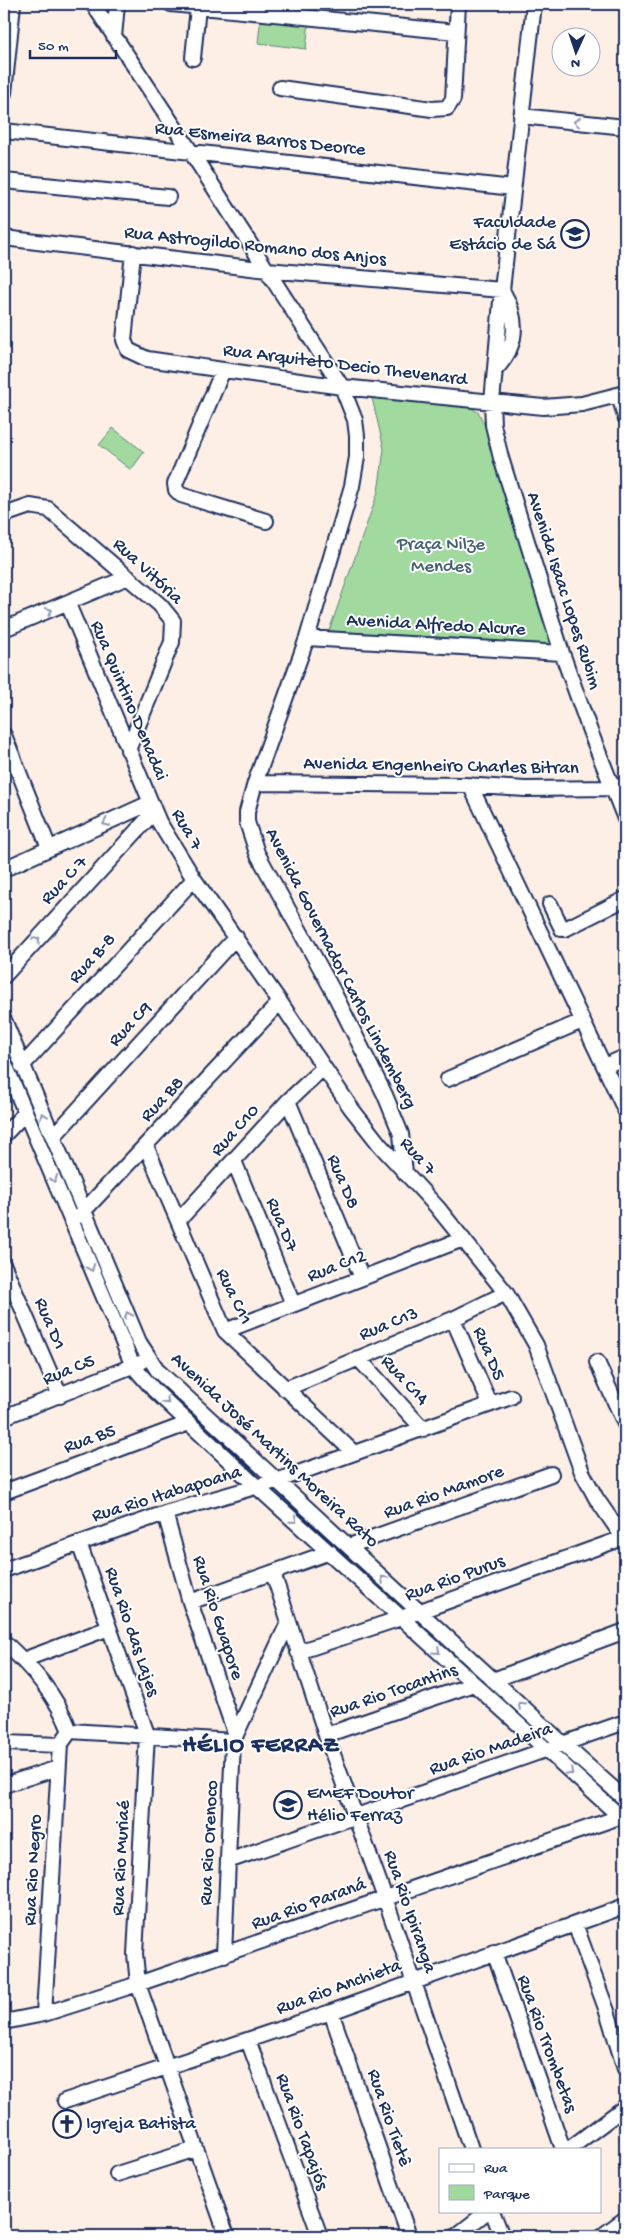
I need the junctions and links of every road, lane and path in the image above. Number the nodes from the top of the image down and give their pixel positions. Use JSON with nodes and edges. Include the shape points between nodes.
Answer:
{"nodes":[{"id":1,"x":13,"y":4,"type":"edge"},
{"id":2,"x":93,"y":4,"type":"edge"},
{"id":3,"x":117,"y":4,"type":"edge"},
{"id":4,"x":171,"y":4,"type":"edge"},
{"id":5,"x":458,"y":4,"type":"edge"},
{"id":6,"x":534,"y":4,"type":"edge"},
{"id":7,"x":198,"y":7,"type":"junction"},
{"id":8,"x":456,"y":32,"type":"junction"},
{"id":9,"x":114,"y":37,"type":"junction"},
{"id":10,"x":192,"y":58,"type":"dead end"},
{"id":11,"x":280,"y":88,"type":"dead end"},
{"id":12,"x":4,"y":93,"type":"edge"},
{"id":13,"x":521,"y":116,"type":"junction"},
{"id":14,"x":625,"y":127,"type":"edge"},
{"id":15,"x":4,"y":130,"type":"edge"},
{"id":16,"x":191,"y":152,"type":"junction"},
{"id":17,"x":4,"y":181,"type":"edge"},
{"id":18,"x":513,"y":188,"type":"junction"},
{"id":19,"x":168,"y":197,"type":"dead end"},
{"id":20,"x":4,"y":238,"type":"edge"},
{"id":21,"x":133,"y":253,"type":"junction"},
{"id":22,"x":267,"y":270,"type":"junction"},
{"id":23,"x":502,"y":290,"type":"junction"},
{"id":24,"x":223,"y":370,"type":"junction"},
{"id":25,"x":342,"y":387,"type":"junction"},
{"id":26,"x":622,"y":394,"type":"edge"},
{"id":27,"x":492,"y":402,"type":"junction"},
{"id":28,"x":625,"y":417,"type":"edge"},
{"id":29,"x":4,"y":515,"type":"edge"},
{"id":30,"x":266,"y":521,"type":"dead end"},
{"id":31,"x":128,"y":577,"type":"junction"},
{"id":32,"x":68,"y":604,"type":"junction"},
{"id":33,"x":4,"y":629,"type":"edge"},
{"id":34,"x":307,"y":638,"type":"junction"},
{"id":35,"x":562,"y":653,"type":"junction"},
{"id":36,"x":4,"y":735,"type":"edge"},
{"id":37,"x":128,"y":750,"type":"junction"},
{"id":38,"x":255,"y":783,"type":"junction"},
{"id":39,"x":470,"y":785,"type":"junction"},
{"id":40,"x":618,"y":786,"type":"edge"},
{"id":41,"x":152,"y":808,"type":"junction"},
{"id":42,"x":625,"y":819,"type":"edge"},
{"id":43,"x":49,"y":848,"type":"junction"},
{"id":44,"x":4,"y":869,"type":"edge"},
{"id":45,"x":194,"y":879,"type":"junction"},
{"id":46,"x":625,"y":899,"type":"edge"},
{"id":47,"x":550,"y":904,"type":"dead end"},
{"id":48,"x":236,"y":937,"type":"junction"},
{"id":49,"x":4,"y":976,"type":"edge"},
{"id":50,"x":280,"y":1002,"type":"junction"},
{"id":51,"x":4,"y":1020,"type":"edge"},
{"id":52,"x":582,"y":1021,"type":"junction"},
{"id":53,"x":625,"y":1056,"type":"edge"},
{"id":54,"x":4,"y":1062,"type":"edge"},
{"id":55,"x":22,"y":1066,"type":"junction"},
{"id":56,"x":605,"y":1066,"type":"junction"},
{"id":57,"x":323,"y":1068,"type":"junction"},
{"id":58,"x":448,"y":1078,"type":"dead end"},
{"id":59,"x":288,"y":1101,"type":"junction"},
{"id":60,"x":625,"y":1110,"type":"edge"},
{"id":61,"x":25,"y":1113,"type":"junction"},
{"id":62,"x":4,"y":1135,"type":"edge"},
{"id":63,"x":52,"y":1137,"type":"junction"},
{"id":64,"x":146,"y":1146,"type":"junction"},
{"id":65,"x":234,"y":1161,"type":"junction"},
{"id":66,"x":405,"y":1173,"type":"junction"},
{"id":67,"x":85,"y":1210,"type":"junction"},
{"id":68,"x":179,"y":1220,"type":"junction"},
{"id":69,"x":72,"y":1223,"type":"junction"},
{"id":70,"x":464,"y":1239,"type":"junction"},
{"id":71,"x":4,"y":1266,"type":"edge"},
{"id":72,"x":362,"y":1278,"type":"junction"},
{"id":73,"x":506,"y":1293,"type":"junction"},
{"id":74,"x":293,"y":1304,"type":"junction"},
{"id":75,"x":453,"y":1319,"type":"junction"},
{"id":76,"x":225,"y":1331,"type":"junction"},
{"id":77,"x":358,"y":1358,"type":"junction"},
{"id":78,"x":148,"y":1359,"type":"junction"},
{"id":79,"x":597,"y":1362,"type":"dead end"},
{"id":80,"x":133,"y":1366,"type":"junction"},
{"id":81,"x":285,"y":1389,"type":"junction"},
{"id":82,"x":60,"y":1396,"type":"junction"},
{"id":83,"x":512,"y":1397,"type":"dead end"},
{"id":84,"x":621,"y":1402,"type":"edge"},
{"id":85,"x":490,"y":1404,"type":"junction"},
{"id":86,"x":4,"y":1416,"type":"edge"},
{"id":87,"x":189,"y":1423,"type":"junction"},
{"id":88,"x":625,"y":1424,"type":"edge"},
{"id":89,"x":423,"y":1429,"type":"junction"},
{"id":90,"x":353,"y":1452,"type":"junction"},
{"id":91,"x":551,"y":1474,"type":"dead end"},
{"id":92,"x":276,"y":1481,"type":"junction"},
{"id":93,"x":257,"y":1487,"type":"junction"},
{"id":94,"x":4,"y":1492,"type":"edge"},
{"id":95,"x":166,"y":1513,"type":"junction"},
{"id":96,"x":624,"y":1539,"type":"edge"},
{"id":97,"x":79,"y":1543,"type":"junction"},
{"id":98,"x":349,"y":1546,"type":"junction"},
{"id":99,"x":330,"y":1552,"type":"junction"},
{"id":100,"x":4,"y":1570,"type":"edge"},
{"id":101,"x":273,"y":1574,"type":"junction"},
{"id":102,"x":190,"y":1602,"type":"junction"},
{"id":103,"x":418,"y":1611,"type":"junction"},
{"id":104,"x":401,"y":1618,"type":"junction"},
{"id":105,"x":288,"y":1622,"type":"junction"},
{"id":106,"x":109,"y":1628,"type":"junction"},
{"id":107,"x":625,"y":1631,"type":"edge"},
{"id":108,"x":4,"y":1642,"type":"edge"},
{"id":109,"x":298,"y":1652,"type":"junction"},
{"id":110,"x":23,"y":1660,"type":"junction"},
{"id":111,"x":493,"y":1680,"type":"junction"},
{"id":112,"x":474,"y":1684,"type":"junction"},
{"id":113,"x":625,"y":1722,"type":"edge"},
{"id":114,"x":70,"y":1730,"type":"junction"},
{"id":115,"x":147,"y":1734,"type":"junction"},
{"id":116,"x":326,"y":1735,"type":"junction"},
{"id":117,"x":234,"y":1737,"type":"junction"},
{"id":118,"x":4,"y":1743,"type":"edge"},
{"id":119,"x":563,"y":1744,"type":"junction"},
{"id":120,"x":60,"y":1745,"type":"junction"},
{"id":121,"x":547,"y":1750,"type":"junction"},
{"id":122,"x":58,"y":1768,"type":"junction"},
{"id":123,"x":4,"y":1785,"type":"edge"},
{"id":124,"x":625,"y":1799,"type":"edge"},
{"id":125,"x":357,"y":1817,"type":"junction"},
{"id":126,"x":623,"y":1818,"type":"edge"},
{"id":127,"x":228,"y":1861,"type":"junction"},
{"id":128,"x":385,"y":1898,"type":"junction"},
{"id":129,"x":625,"y":1906,"type":"edge"},
{"id":130,"x":575,"y":1924,"type":"junction"},
{"id":131,"x":494,"y":1952,"type":"junction"},
{"id":132,"x":224,"y":1955,"type":"junction"},
{"id":133,"x":413,"y":1981,"type":"junction"},
{"id":134,"x":138,"y":1984,"type":"junction"},
{"id":135,"x":331,"y":2012,"type":"junction"},
{"id":136,"x":44,"y":2014,"type":"junction"},
{"id":137,"x":4,"y":2022,"type":"edge"},
{"id":138,"x":248,"y":2040,"type":"junction"},
{"id":139,"x":168,"y":2067,"type":"junction"},
{"id":140,"x":625,"y":2069,"type":"edge"},
{"id":141,"x":65,"y":2101,"type":"dead end"},
{"id":142,"x":625,"y":2107,"type":"edge"},
{"id":143,"x":471,"y":2148,"type":"edge"},
{"id":144,"x":563,"y":2148,"type":"edge"},
{"id":145,"x":570,"y":2148,"type":"edge"},
{"id":146,"x":196,"y":2149,"type":"junction"},
{"id":147,"x":116,"y":2174,"type":"dead end"},
{"id":148,"x":487,"y":2212,"type":"edge"},
{"id":149,"x":492,"y":2212,"type":"edge"},
{"id":150,"x":625,"y":2219,"type":"edge"},
{"id":151,"x":227,"y":2236,"type":"edge"},
{"id":152,"x":320,"y":2236,"type":"edge"},
{"id":153,"x":409,"y":2236,"type":"edge"},
{"id":154,"x":456,"y":2236,"type":"edge"},
{"id":155,"x":502,"y":2236,"type":"edge"},
{"id":156,"x":602,"y":2236,"type":"edge"}],
"edges":[{"from":1,"to":12,"type":"street"},
{"from":2,"to":9,"type":"street"},
{"from":3,"to":9,"type":"street"},
{"from":4,"to":7,"type":"street"},
{"from":5,"to":8,"type":"street"},
{"from":6,"to":13,"type":"street","name":"Avenida Isaac Lopes Rubim"},
{"from":7,"to":8,"type":"street"},
{"from":7,"to":10,"type":"street"},
{"from":8,"to":11,"type":"street","via":[[452,99],[444,109]]},
{"from":9,"to":16,"type":"street"},
{"from":14,"to":13,"type":"street","one_way":true},
{"from":13,"to":18,"type":"street","name":"Avenida Isaac Lopes Rubim"},
{"from":15,"to":16,"type":"street","name":"Rua Esmeira Barros Deorce"},
{"from":16,"to":18,"type":"street","name":"Rua Esmeira Barros Deorce"},
{"from":16,"to":22,"type":"street"},
{"from":17,"to":19,"type":"street"},
{"from":18,"to":23,"type":"street","name":"Avenida Isaac Lopes Rubim"},
{"from":20,"to":21,"type":"street","name":"Rua Astrogildo Romano dos Anjos"},
{"from":21,"to":22,"type":"street","name":"Rua Astrogildo Romano dos Anjos"},
{"from":21,"to":24,"type":"street","name":"Rua Arquiteto Decio Thevenard","via":[[123,335],[128,350],[147,359]]},
{"from":22,"to":23,"type":"street","name":"Rua Astrogildo Romano dos Anjos"},
{"from":22,"to":25,"type":"street"},
{"from":23,"to":27,"type":"street","name":"Avenida Isaac Lopes Rubim"},
{"from":24,"to":25,"type":"street","name":"Rua Arquiteto Decio Thevenard"},
{"from":24,"to":30,"type":"street","via":[[174,484],[181,496]]},
{"from":25,"to":27,"type":"street","name":"Rua Arquiteto Decio Thevenard"},
{"from":25,"to":34,"type":"street","via":[[355,420],[357,457],[343,520]]},
{"from":26,"to":27,"type":"street","name":"Rua Arquiteto Decio Thevenard","via":[[560,407]]},
{"from":26,"to":28,"type":"street"},
{"from":27,"to":35,"type":"street","name":"Avenida Isaac Lopes Rubim","via":[[493,425],[501,458]]},
{"from":29,"to":31,"type":"street","name":"Rua Vitória","via":[[30,506],[48,509]]},
{"from":31,"to":32,"type":"street"},
{"from":31,"to":37,"type":"street","name":"Rua Vitória","via":[[168,613],[174,627],[172,642]]},
{"from":33,"to":32,"type":"street","one_way":true},
{"from":32,"to":37,"type":"street","name":"Rua Quintino Denadai"},
{"from":34,"to":35,"type":"street","name":"Avenida Alfredo Alcure"},
{"from":34,"to":38,"type":"street","name":"Avenida Governador Carlos Lindemberg"},
{"from":35,"to":40,"type":"street","name":"Avenida Isaac Lopes Rubim"},
{"from":36,"to":43,"type":"street"},
{"from":37,"to":41,"type":"street","name":"Rua Quintino Denadai"},
{"from":38,"to":39,"type":"street","name":"Avenida Engenheiro Charles Bitran"},
{"from":38,"to":66,"type":"street","name":"Avenida Governador Carlos Lindemberg","via":[[247,812],[249,835],[386,1095],[401,1134]]},
{"from":39,"to":40,"type":"street","name":"Avenida Engenheiro Charles Bitran","via":[[525,789]]},
{"from":39,"to":52,"type":"street"},
{"from":40,"to":42,"type":"street","name":"Avenida Isaac Lopes Rubim"},
{"from":41,"to":43,"type":"street","one_way":true},
{"from":41,"to":45,"type":"street","name":"Rua 7"},
{"from":49,"to":41,"type":"street","name":"Rua C 7","one_way":true},
{"from":43,"to":44,"type":"street"},
{"from":45,"to":48,"type":"street","name":"Rua 7"},
{"from":45,"to":55,"type":"street","name":"Rua B-8"},
{"from":46,"to":47,"type":"street","via":[[565,929],[562,929]]},
{"from":48,"to":50,"type":"street","name":"Rua 7"},
{"from":48,"to":63,"type":"street","name":"Rua C9"},
{"from":50,"to":57,"type":"street","name":"Rua 7"},
{"from":50,"to":64,"type":"street","name":"Rua B8"},
{"from":51,"to":55,"type":"street","name":"Avenida José Martins Moreira Rato"},
{"from":52,"to":56,"type":"street"},
{"from":52,"to":58,"type":"street"},
{"from":53,"to":56,"type":"street"},
{"from":54,"to":61,"type":"street","name":"Avenida José Martins Moreira Rato"},
{"from":63,"to":55,"type":"street","name":"Avenida José Martins Moreira Rato","one_way":true},
{"from":56,"to":60,"type":"street"},
{"from":57,"to":59,"type":"street","name":"Rua C10"},
{"from":57,"to":66,"type":"street","name":"Rua 7","via":[[351,1108]]},
{"from":59,"to":65,"type":"street","name":"Rua C10"},
{"from":59,"to":72,"type":"street","name":"Rua D8"},
{"from":61,"to":62,"type":"street"},
{"from":61,"to":69,"type":"street","name":"Avenida José Martins Moreira Rato","one_way":true},
{"from":63,"to":67,"type":"street","name":"Avenida José Martins Moreira Rato"},
{"from":64,"to":67,"type":"street","name":"Rua B8"},
{"from":64,"to":68,"type":"street","name":"Rua C11"},
{"from":65,"to":68,"type":"street","name":"Rua C10"},
{"from":65,"to":74,"type":"street","name":"Rua D7"},
{"from":66,"to":70,"type":"street","name":"Rua 7"},
{"from":67,"to":69,"type":"street","name":"Rua B8"},
{"from":78,"to":67,"type":"street","name":"Avenida José Martins Moreira Rato","one_way":true},
{"from":68,"to":76,"type":"street","name":"Rua C11"},
{"from":69,"to":80,"type":"street","name":"Avenida José Martins Moreira Rato","one_way":true},
{"from":70,"to":72,"type":"street","name":"Rua C12"},
{"from":70,"to":73,"type":"street","name":"Rua 7"},
{"from":71,"to":82,"type":"street","name":"Rua D1"},
{"from":72,"to":74,"type":"street","name":"Rua C12"},
{"from":73,"to":75,"type":"street","name":"Rua C13"},
{"from":73,"to":96,"type":"street","name":"Rua 7","via":[[536,1345],[582,1472]]},
{"from":74,"to":76,"type":"street","name":"Rua C12"},
{"from":75,"to":77,"type":"street","name":"Rua C13"},
{"from":75,"to":85,"type":"street","name":"Rua D5"},
{"from":76,"to":81,"type":"street","name":"Rua C11"},
{"from":77,"to":81,"type":"street","name":"Rua C13"},
{"from":77,"to":89,"type":"street","name":"Rua C14"},
{"from":78,"to":80,"type":"street","name":"Rua C5"},
{"from":78,"to":92,"type":"street","name":"Avenida José Martins Moreira Rato","via":[[171,1385]]},
{"from":79,"to":84,"type":"street"},
{"from":80,"to":82,"type":"street","name":"Rua C5"},
{"from":80,"to":87,"type":"street","name":"Avenida José Martins Moreira Rato","one_way":true},
{"from":81,"to":90,"type":"street","name":"Rua C11"},
{"from":82,"to":86,"type":"street","name":"Rua C5"},
{"from":83,"to":85,"type":"street","name":"Rua Rio Itabapoana"},
{"from":84,"to":88,"type":"street"},
{"from":85,"to":89,"type":"street","name":"Rua Rio Itabapoana"},
{"from":87,"to":93,"type":"street","name":"Avenida José Martins Moreira Rato"},
{"from":87,"to":94,"type":"street","name":"Rua B5"},
{"from":89,"to":90,"type":"street","name":"Rua Rio Itabapoana"},
{"from":90,"to":92,"type":"street","name":"Rua Rio Itabapoana"},
{"from":91,"to":98,"type":"street","name":"Rua Rio Mamore"},
{"from":92,"to":93,"type":"street","name":"Rua Rio Itabapoana"},
{"from":92,"to":98,"type":"street","name":"Avenida José Martins Moreira Rato"},
{"from":93,"to":95,"type":"street","name":"Rua Rio Itabapoana"},
{"from":93,"to":99,"type":"street","name":"Avenida José Martins Moreira Rato","one_way":true},
{"from":95,"to":97,"type":"street","name":"Rua Rio Itabapoana"},
{"from":95,"to":102,"type":"street","name":"Rua Rio Guapore"},
{"from":96,"to":103,"type":"street","name":"Rua Rio Purus"},
{"from":97,"to":100,"type":"street","name":"Rua Rio Itabapoana"},
{"from":97,"to":106,"type":"street","name":"Rua Rio das Lajes"},
{"from":103,"to":98,"type":"street","name":"Avenida José Martins Moreira Rato","one_way":true},
{"from":99,"to":101,"type":"street"},
{"from":99,"to":104,"type":"street","name":"Avenida José Martins Moreira Rato"},
{"from":101,"to":102,"type":"street"},
{"from":101,"to":105,"type":"street","name":"Rua Rio Ipiranga"},
{"from":102,"to":117,"type":"street","name":"Rua Rio Guapore"},
{"from":103,"to":104,"type":"street","name":"Rua Rio Purus"},
{"from":103,"to":111,"type":"street","name":"Avenida José Martins Moreira Rato"},
{"from":104,"to":109,"type":"street","name":"Rua Rio Purus"},
{"from":104,"to":112,"type":"street","name":"Avenida José Martins Moreira Rato","one_way":true},
{"from":105,"to":109,"type":"street","name":"Rua Rio Ipiranga"},
{"from":105,"to":117,"type":"street"},
{"from":106,"to":110,"type":"street"},
{"from":106,"to":115,"type":"street","name":"Rua Rio das Lajes"},
{"from":107,"to":111,"type":"street"},
{"from":108,"to":110,"type":"street"},
{"from":109,"to":116,"type":"street","name":"Rua Rio Ipiranga"},
{"from":110,"to":114,"type":"street","via":[[57,1702]]},
{"from":119,"to":111,"type":"street","name":"Avenida José Martins Moreira Rato","one_way":true},
{"from":112,"to":116,"type":"street","name":"Rua Rio Tocantins"},
{"from":112,"to":121,"type":"street","name":"Avenida José Martins Moreira Rato"},
{"from":113,"to":119,"type":"street","name":"Rua Rio Madeira"},
{"from":114,"to":115,"type":"street"},
{"from":114,"to":120,"type":"street","name":"Rua Rio Negro"},
{"from":115,"to":117,"type":"street"},
{"from":115,"to":134,"type":"street","name":"Rua Rio Muriaé","via":[[136,1954]]},
{"from":116,"to":125,"type":"street","name":"Rua Rio Ipiranga"},
{"from":117,"to":127,"type":"street","name":"Rua Rio Orenoco"},
{"from":118,"to":120,"type":"street"},
{"from":119,"to":121,"type":"street","name":"Rua Rio Madeira"},
{"from":119,"to":124,"type":"street","name":"Avenida José Martins Moreira Rato"},
{"from":120,"to":122,"type":"street","name":"Rua Rio Negro"},
{"from":121,"to":125,"type":"street","name":"Rua Rio Madeira"},
{"from":121,"to":126,"type":"street","name":"Avenida José Martins Moreira Rato","one_way":true},
{"from":122,"to":123,"type":"street"},
{"from":122,"to":136,"type":"street","name":"Rua Rio Negro"},
{"from":125,"to":127,"type":"street","name":"Rua Rio Madeira"},
{"from":125,"to":128,"type":"street","name":"Rua Rio Ipiranga"},
{"from":126,"to":128,"type":"street","name":"Rua Rio Paraná"},
{"from":127,"to":132,"type":"street","name":"Rua Rio Orenoco"},
{"from":128,"to":132,"type":"street","name":"Rua Rio Paraná"},
{"from":128,"to":133,"type":"street","name":"Rua Rio Ipiranga"},
{"from":129,"to":130,"type":"street","name":"Rua Rio Anchieta"},
{"from":130,"to":131,"type":"street","name":"Rua Rio Anchieta"},
{"from":130,"to":140,"type":"street"},
{"from":131,"to":133,"type":"street","name":"Rua Rio Anchieta"},
{"from":131,"to":144,"type":"street","name":"Rua Rio Trombetas"},
{"from":132,"to":134,"type":"street","name":"Rua Rio Paraná"},
{"from":133,"to":135,"type":"street","name":"Rua Rio Anchieta"},
{"from":133,"to":143,"type":"street","name":"Rua Rio Ipiranga"},
{"from":134,"to":136,"type":"street","name":"Rua Rio Paraná"},
{"from":134,"to":139,"type":"street","name":"Rua Rio Muriaé"},
{"from":135,"to":138,"type":"street","name":"Rua Rio Anchieta"},
{"from":135,"to":153,"type":"street","name":"Rua Rio Tietê"},
{"from":136,"to":137,"type":"street","name":"Rua Rio Paraná"},
{"from":138,"to":139,"type":"street","name":"Rua Rio Anchieta"},
{"from":138,"to":152,"type":"street","name":"Rua Rio Tapajós"},
{"from":139,"to":141,"type":"street","name":"Rua Rio Anchieta"},
{"from":139,"to":146,"type":"street","name":"Rua Rio Muriaé"},
{"from":142,"to":145,"type":"street"},
{"from":146,"to":147,"type":"street"},
{"from":146,"to":151,"type":"street","name":"Rua Rio Muriaé"},
{"from":148,"to":154,"type":"street"},
{"from":149,"to":155,"type":"street"},
{"from":150,"to":156,"type":"street"}]}
